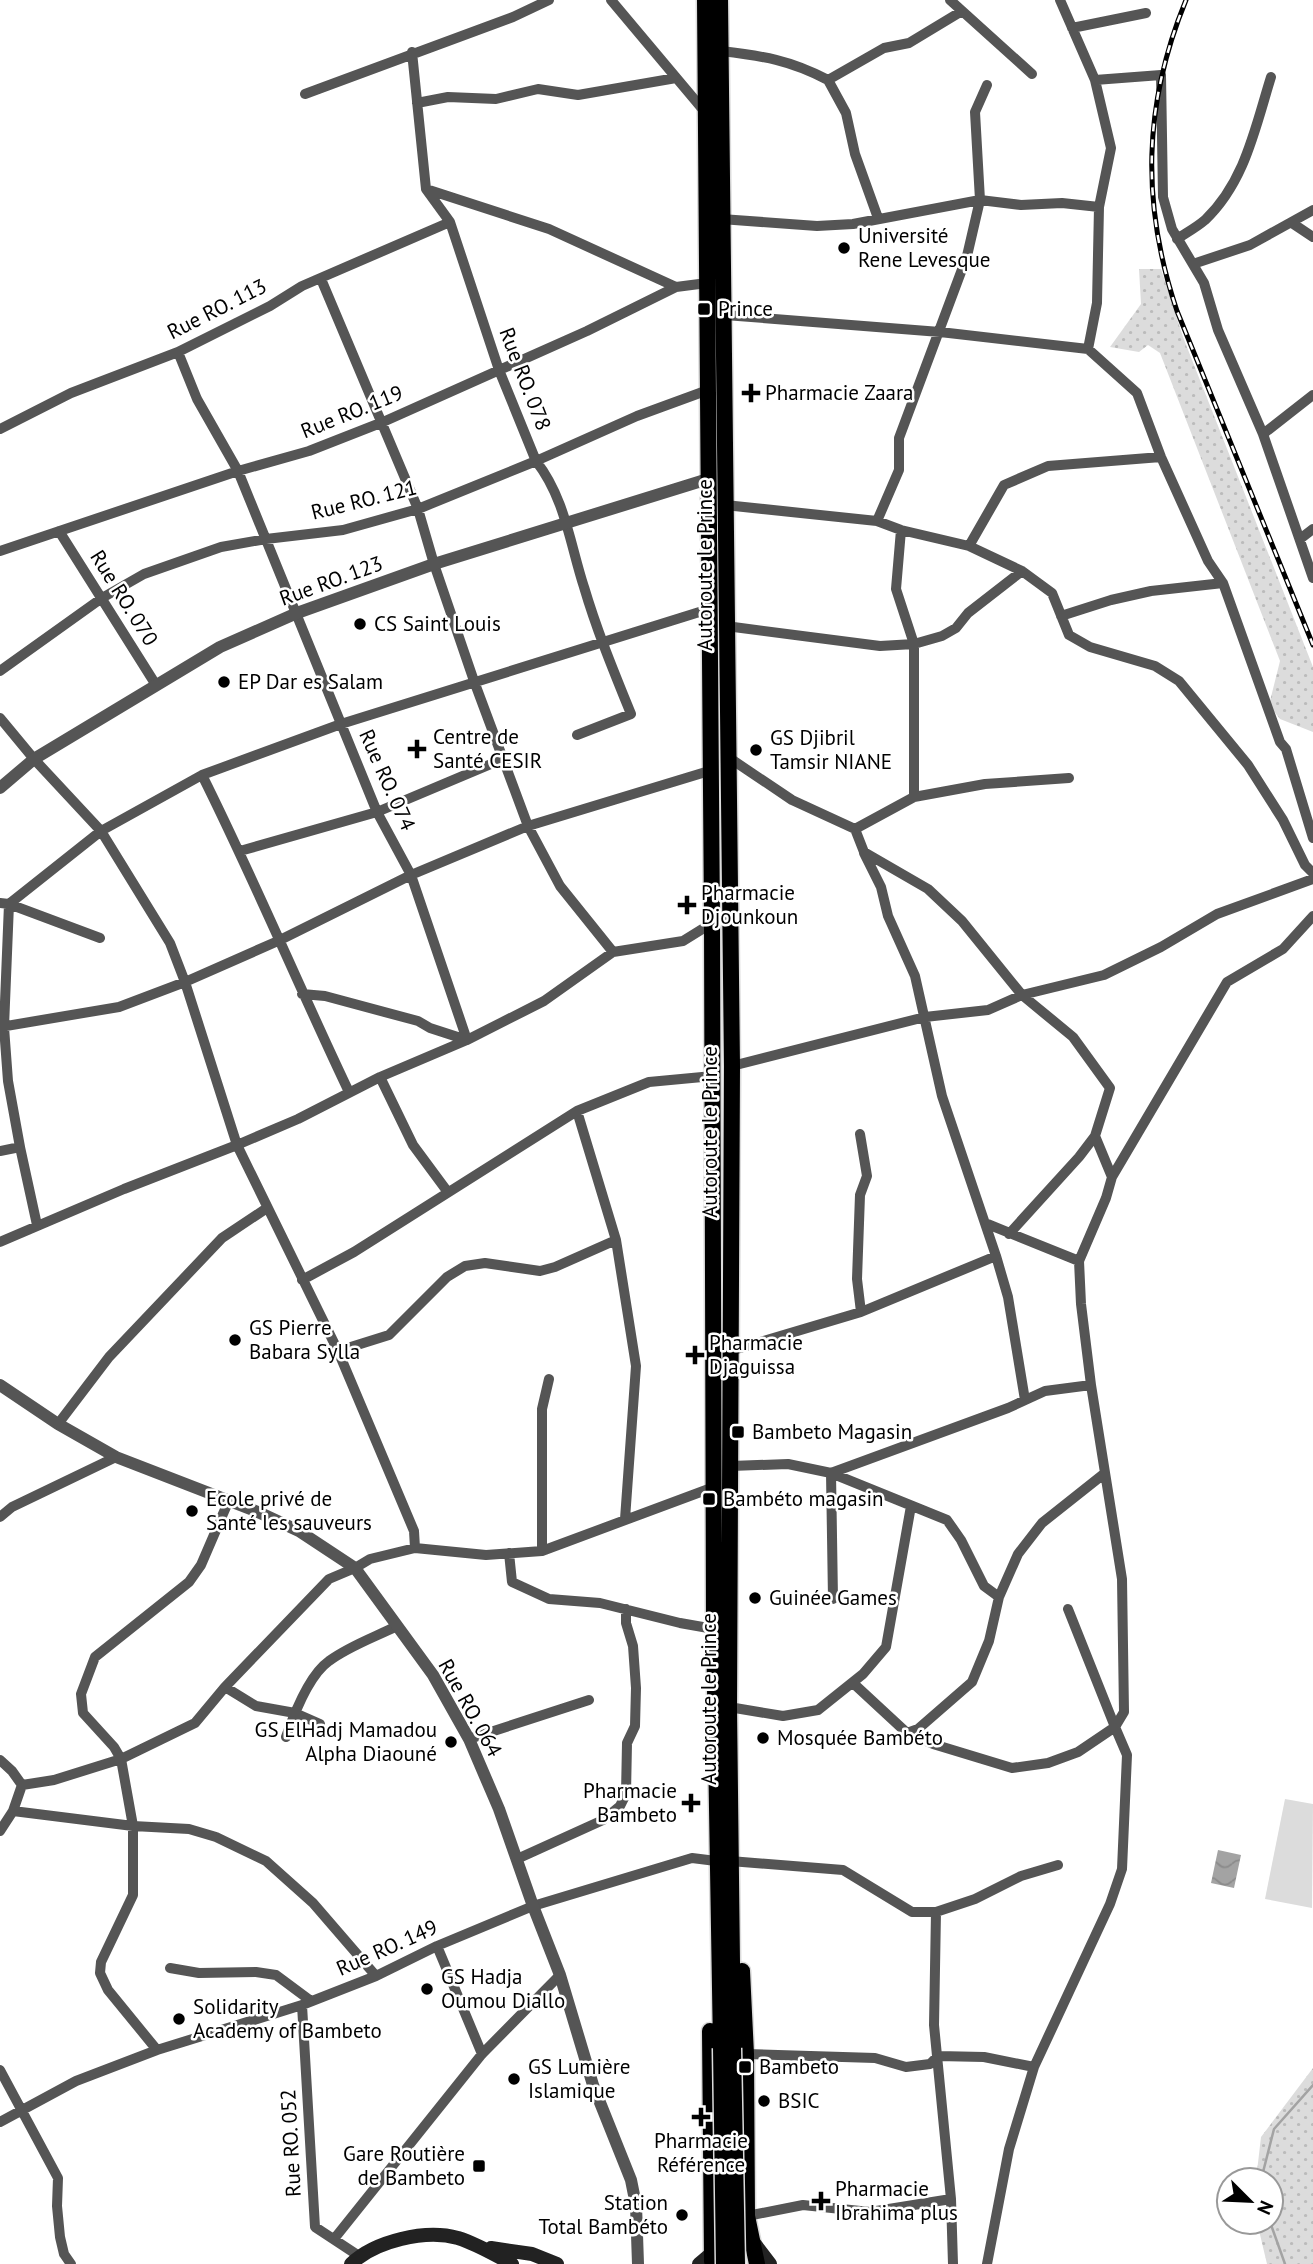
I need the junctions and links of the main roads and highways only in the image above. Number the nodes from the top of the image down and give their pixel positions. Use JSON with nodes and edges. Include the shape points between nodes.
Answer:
{"nodes":[{"id":1,"x":705,"y":0,"type":"edge"},
{"id":2,"x":720,"y":0,"type":"edge"},
{"id":3,"x":723,"y":1861,"type":"junction"},
{"id":4,"x":733,"y":2050,"type":"junction"},
{"id":5,"x":751,"y":2239,"type":"junction"},
{"id":6,"x":479,"y":2246,"type":"junction"},
{"id":7,"x":355,"y":2260,"type":"edge"},
{"id":8,"x":712,"y":2261,"type":"edge"},
{"id":9,"x":512,"y":2264,"type":"edge"},
{"id":10,"x":530,"y":2264,"type":"edge"},
{"id":11,"x":557,"y":2264,"type":"edge"},
{"id":12,"x":737,"y":2264,"type":"edge"},
{"id":13,"x":755,"y":2264,"type":"edge"},
{"id":14,"x":770,"y":2264,"type":"edge"}],
"edges":[{"from":1,"to":3,"type":"main road","name":"Autoroute le Prince","via":[[714,1629]]},
{"from":2,"to":3,"type":"main road","name":"Autoroute le Prince","via":[[732,1066],[729,1707]]},
{"from":3,"to":4,"type":"main road","name":"Autoroute le Prince"},
{"from":3,"to":8,"type":"main road","via":[[709,1997]]},
{"from":4,"to":5,"type":"main road"},
{"from":4,"to":8,"type":"main road","name":"Autoroute le Prince","bridge":true},
{"from":4,"to":12,"type":"main road","name":"Autoroute le Prince","bridge":true},
{"from":5,"to":13,"type":"main road"},
{"from":5,"to":14,"type":"main road"},
{"from":6,"to":7,"type":"main road","via":[[441,2235],[394,2242]]},
{"from":6,"to":9,"type":"main road"},
{"from":6,"to":10,"type":"main road"},
{"from":6,"to":11,"type":"main road","via":[[531,2254]]},
{"from":8,"to":13,"type":"main road","via":[[736,2256]]}]}
